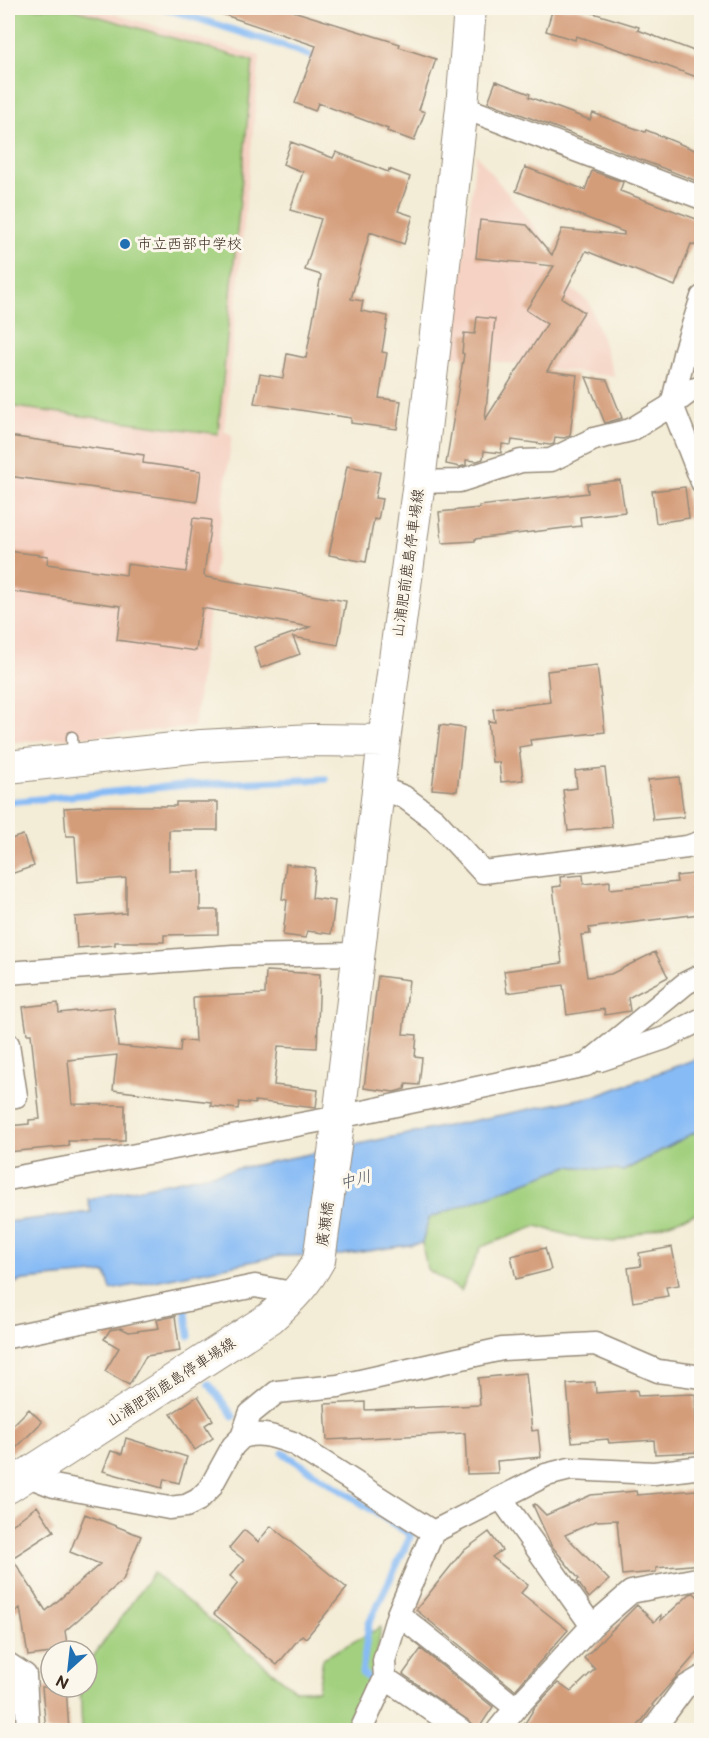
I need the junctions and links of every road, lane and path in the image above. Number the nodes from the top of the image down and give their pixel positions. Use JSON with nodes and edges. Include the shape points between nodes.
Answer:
{"nodes":[{"id":1,"x":470,"y":8,"type":"edge"},
{"id":2,"x":462,"y":107,"type":"junction"},
{"id":3,"x":702,"y":198,"type":"edge"},
{"id":4,"x":702,"y":297,"type":"edge"},
{"id":5,"x":702,"y":387,"type":"edge"},
{"id":6,"x":672,"y":405,"type":"junction"},
{"id":7,"x":419,"y":482,"type":"junction"},
{"id":8,"x":702,"y":482,"type":"edge"},
{"id":9,"x":384,"y":741,"type":"junction"},
{"id":10,"x":8,"y":767,"type":"edge"},
{"id":11,"x":378,"y":787,"type":"junction"},
{"id":12,"x":702,"y":842,"type":"edge"},
{"id":13,"x":358,"y":954,"type":"junction"},
{"id":14,"x":8,"y":973,"type":"edge"},
{"id":15,"x":702,"y":975,"type":"edge"},
{"id":16,"x":702,"y":1019,"type":"edge"},
{"id":17,"x":8,"y":1044,"type":"edge"},
{"id":18,"x":586,"y":1065,"type":"junction"},
{"id":19,"x":8,"y":1097,"type":"edge"},
{"id":20,"x":339,"y":1117,"type":"junction"},
{"id":21,"x":8,"y":1179,"type":"edge"},
{"id":22,"x":319,"y":1260,"type":"joint"},
{"id":23,"x":297,"y":1294,"type":"junction"},
{"id":24,"x":8,"y":1337,"type":"edge"},
{"id":25,"x":702,"y":1377,"type":"edge"},
{"id":26,"x":242,"y":1437,"type":"junction"},
{"id":27,"x":702,"y":1467,"type":"edge"},
{"id":28,"x":17,"y":1481,"type":"edge"},
{"id":29,"x":501,"y":1498,"type":"junction"},
{"id":30,"x":433,"y":1532,"type":"junction"},
{"id":31,"x":702,"y":1578,"type":"edge"},
{"id":32,"x":398,"y":1614,"type":"junction"},
{"id":33,"x":592,"y":1626,"type":"junction"},
{"id":34,"x":8,"y":1664,"type":"edge"},
{"id":35,"x":702,"y":1677,"type":"edge"},
{"id":36,"x":385,"y":1678,"type":"junction"},
{"id":37,"x":516,"y":1708,"type":"junction"},
{"id":38,"x":28,"y":1731,"type":"edge"},
{"id":39,"x":361,"y":1731,"type":"edge"},
{"id":40,"x":461,"y":1731,"type":"edge"},
{"id":41,"x":498,"y":1731,"type":"edge"},
{"id":42,"x":653,"y":1731,"type":"edge"}],
"edges":[{"from":1,"to":2,"type":"main road","name":"山浦肥前鹿島停車場線"},
{"from":2,"to":3,"type":"street"},
{"from":2,"to":7,"type":"main road","name":"山浦肥前鹿島停車場線"},
{"from":4,"to":6,"type":"street","via":[[684,350]]},
{"from":5,"to":6,"type":"street"},
{"from":6,"to":7,"type":"street","via":[[631,430],[594,439],[551,460],[521,461],[459,481]]},
{"from":6,"to":8,"type":"street"},
{"from":7,"to":9,"type":"main road","name":"山浦肥前鹿島停車場線"},
{"from":9,"to":10,"type":"main road","via":[[73,749]]},
{"from":9,"to":11,"type":"main road","name":"山浦肥前鹿島停車場線"},
{"from":11,"to":12,"type":"street","via":[[404,797],[434,819],[483,872]]},
{"from":11,"to":13,"type":"main road","name":"山浦肥前鹿島停車場線"},
{"from":13,"to":14,"type":"street","via":[[233,956]]},
{"from":13,"to":20,"type":"main road","name":"山浦肥前鹿島停車場線"},
{"from":15,"to":18,"type":"street","via":[[686,983]]},
{"from":16,"to":18,"type":"street","via":[[665,1038]]},
{"from":17,"to":19,"type":"street","via":[[16,1096]]},
{"from":18,"to":20,"type":"street"},
{"from":20,"to":21,"type":"street"},
{"from":20,"to":22,"type":"main road","name":"廣瀬橋"},
{"from":22,"to":23,"type":"main road","name":"山浦肥前鹿島停車場線"},
{"from":23,"to":24,"type":"street","via":[[255,1286]]},
{"from":23,"to":28,"type":"main road","name":"山浦肥前鹿島停車場線","via":[[270,1318]]},
{"from":25,"to":26,"type":"street","via":[[658,1371],[595,1344],[502,1349],[338,1386],[277,1392],[250,1414]]},
{"from":26,"to":28,"type":"street","via":[[210,1488],[186,1506],[169,1508]]},
{"from":26,"to":30,"type":"street","via":[[253,1433],[293,1443]]},
{"from":27,"to":29,"type":"street","via":[[654,1473],[570,1469],[546,1475]]},
{"from":29,"to":30,"type":"street"},
{"from":29,"to":33,"type":"street"},
{"from":30,"to":32,"type":"street"},
{"from":31,"to":33,"type":"street","via":[[631,1592]]},
{"from":32,"to":36,"type":"street","via":[[384,1661]]},
{"from":32,"to":37,"type":"street"},
{"from":33,"to":37,"type":"street"},
{"from":34,"to":38,"type":"street","via":[[25,1675]]},
{"from":35,"to":42,"type":"street","via":[[684,1688]]},
{"from":36,"to":39,"type":"street"},
{"from":36,"to":40,"type":"street"},
{"from":37,"to":41,"type":"street"}]}
